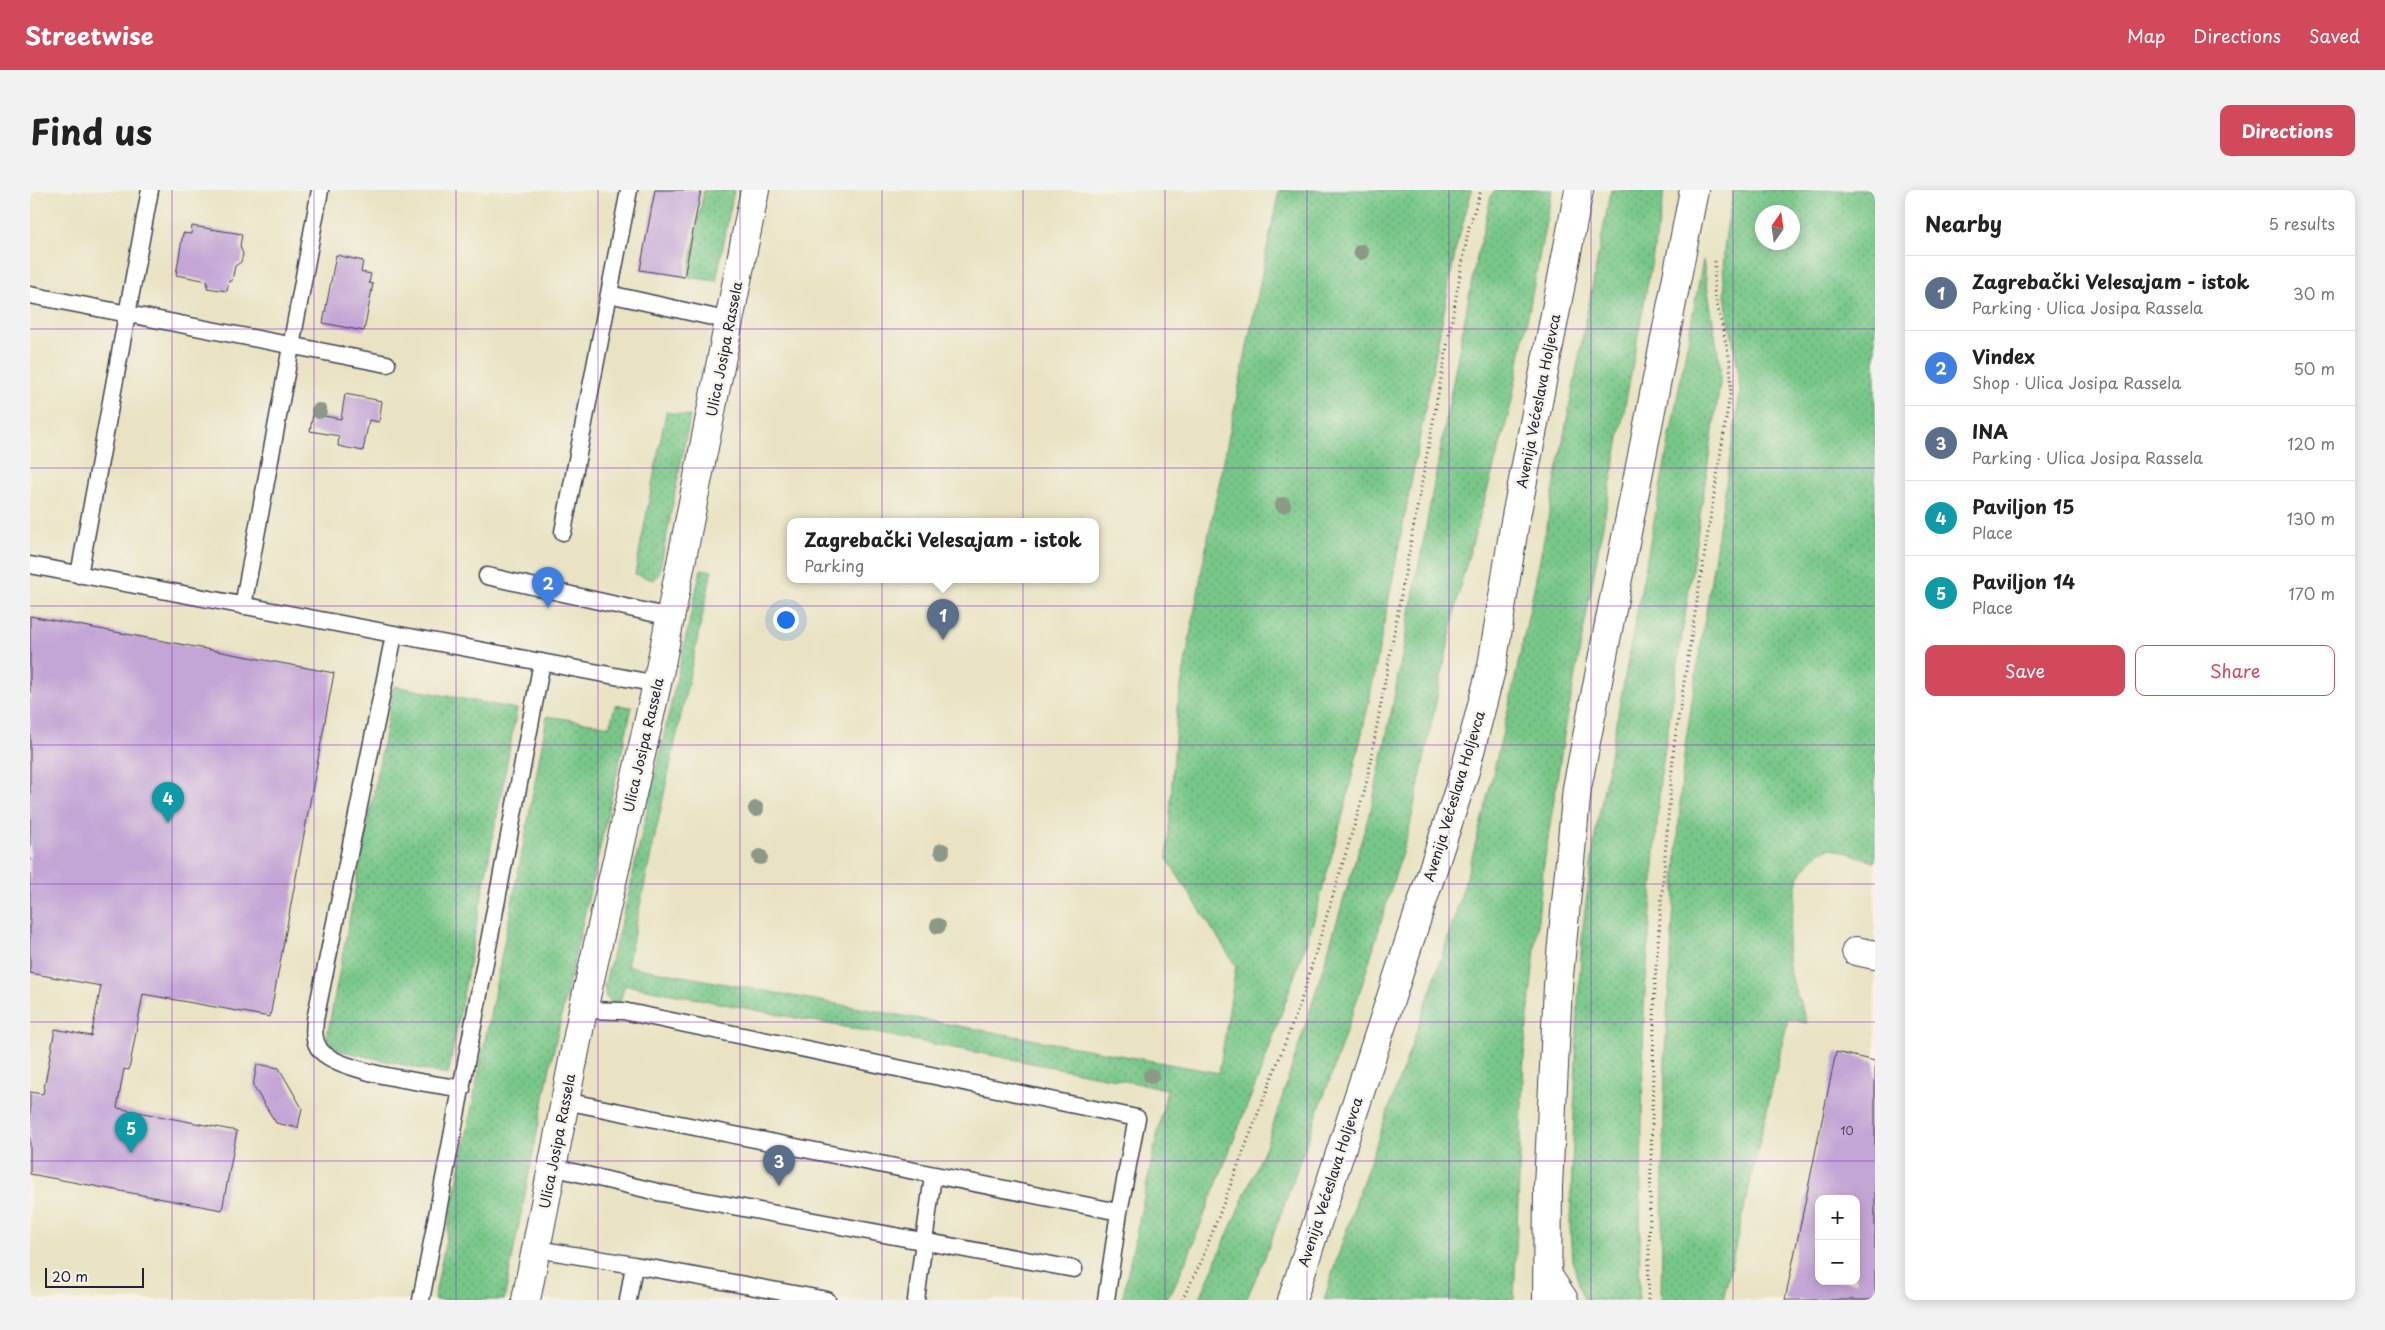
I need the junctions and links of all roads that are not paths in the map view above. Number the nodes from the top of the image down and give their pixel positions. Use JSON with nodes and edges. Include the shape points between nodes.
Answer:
{"nodes":[{"id":1,"x":150,"y":190,"type":"edge"},
{"id":2,"x":320,"y":190,"type":"edge"},
{"id":3,"x":629,"y":190,"type":"edge"},
{"id":4,"x":755,"y":190,"type":"edge"},
{"id":5,"x":1579,"y":190,"type":"edge"},
{"id":6,"x":1694,"y":190,"type":"edge"},
{"id":7,"x":609,"y":294,"type":"junction"},
{"id":8,"x":30,"y":295,"type":"edge"},
{"id":9,"x":128,"y":314,"type":"junction"},
{"id":10,"x":730,"y":320,"type":"junction"},
{"id":11,"x":290,"y":346,"type":"junction"},
{"id":12,"x":387,"y":364,"type":"dead end"},
{"id":13,"x":563,"y":532,"type":"dead end"},
{"id":14,"x":30,"y":565,"type":"edge"},
{"id":15,"x":79,"y":574,"type":"junction"},
{"id":16,"x":487,"y":576,"type":"dead end"},
{"id":17,"x":243,"y":606,"type":"junction"},
{"id":18,"x":670,"y":617,"type":"junction"},
{"id":19,"x":394,"y":634,"type":"junction"},
{"id":20,"x":542,"y":662,"type":"junction"},
{"id":21,"x":657,"y":684,"type":"junction"},
{"id":22,"x":583,"y":1010,"type":"junction"},
{"id":23,"x":462,"y":1089,"type":"junction"},
{"id":24,"x":565,"y":1101,"type":"junction"},
{"id":25,"x":552,"y":1167,"type":"junction"},
{"id":26,"x":933,"y":1176,"type":"junction"},
{"id":27,"x":1119,"y":1212,"type":"junction"},
{"id":28,"x":925,"y":1241,"type":"junction"},
{"id":29,"x":537,"y":1249,"type":"junction"},
{"id":30,"x":634,"y":1265,"type":"junction"},
{"id":31,"x":1074,"y":1268,"type":"dead end"},
{"id":32,"x":1547,"y":1288,"type":"edge"},
{"id":33,"x":754,"y":1293,"type":"edge"},
{"id":34,"x":1290,"y":1296,"type":"edge"},
{"id":35,"x":421,"y":1300,"type":"edge"},
{"id":36,"x":526,"y":1300,"type":"edge"},
{"id":37,"x":628,"y":1300,"type":"edge"},
{"id":38,"x":827,"y":1300,"type":"edge"},
{"id":39,"x":916,"y":1300,"type":"edge"},
{"id":40,"x":1106,"y":1300,"type":"edge"},
{"id":41,"x":1564,"y":1300,"type":"edge"}],
"edges":[{"from":1,"to":9,"type":"lane"},
{"from":2,"to":11,"type":"lane"},
{"from":3,"to":7,"type":"lane"},
{"from":4,"to":10,"type":"main road","name":"Ulica Josipa Rassela"},
{"from":5,"to":34,"type":"main road","name":"Avenija Većeslava Holjevca","via":[[1516,518],[1492,666],[1465,771]]},
{"from":6,"to":32,"type":"main road","via":[[1577,788],[1558,986],[1548,1186]]},
{"from":7,"to":10,"type":"lane"},
{"from":7,"to":13,"type":"lane"},
{"from":8,"to":9,"type":"lane"},
{"from":9,"to":11,"type":"lane"},
{"from":9,"to":15,"type":"lane"},
{"from":10,"to":18,"type":"main road","name":"Ulica Josipa Rassela"},
{"from":11,"to":12,"type":"lane"},
{"from":11,"to":17,"type":"lane"},
{"from":14,"to":15,"type":"lane"},
{"from":15,"to":17,"type":"lane"},
{"from":16,"to":18,"type":"lane"},
{"from":17,"to":19,"type":"lane"},
{"from":18,"to":21,"type":"main road","name":"Ulica Josipa Rassela"},
{"from":19,"to":20,"type":"lane"},
{"from":19,"to":23,"type":"lane","via":[[315,1020],[314,1039],[320,1050],[331,1059],[355,1068]]},
{"from":20,"to":21,"type":"lane"},
{"from":20,"to":23,"type":"lane"},
{"from":21,"to":22,"type":"main road","name":"Ulica Josipa Rassela"},
{"from":22,"to":24,"type":"main road","name":"Ulica Josipa Rassela"},
{"from":22,"to":27,"type":"lane","via":[[623,1012],[1137,1118]]},
{"from":23,"to":35,"type":"lane"},
{"from":24,"to":25,"type":"main road","name":"Ulica Josipa Rassela"},
{"from":24,"to":26,"type":"lane"},
{"from":25,"to":28,"type":"lane","via":[[662,1192]]},
{"from":25,"to":29,"type":"main road","name":"Ulica Josipa Rassela"},
{"from":26,"to":27,"type":"lane"},
{"from":26,"to":28,"type":"lane"},
{"from":27,"to":40,"type":"lane"},
{"from":28,"to":31,"type":"lane"},
{"from":28,"to":39,"type":"lane"},
{"from":29,"to":30,"type":"lane"},
{"from":29,"to":36,"type":"main road","name":"Ulica Josipa Rassela"},
{"from":30,"to":33,"type":"lane"},
{"from":30,"to":37,"type":"lane"},
{"from":32,"to":41,"type":"main road"},
{"from":33,"to":38,"type":"lane"}]}
